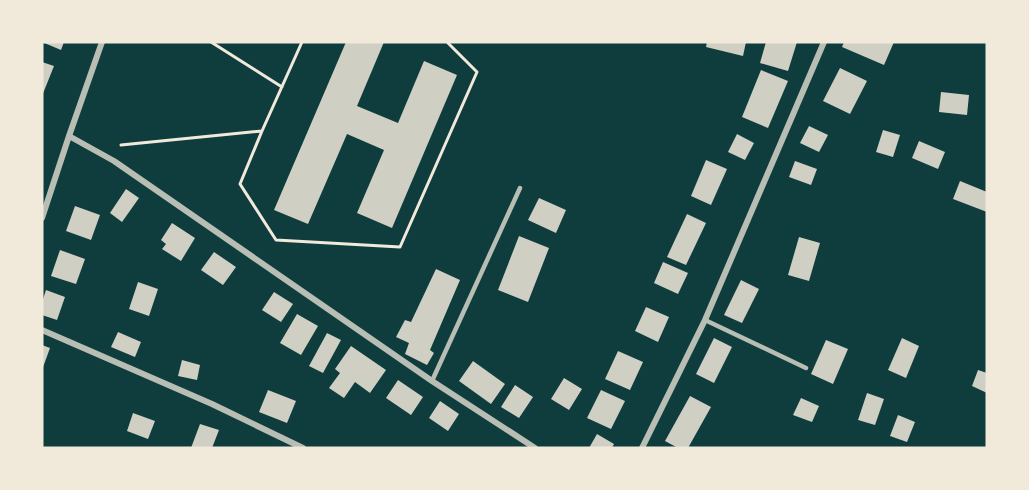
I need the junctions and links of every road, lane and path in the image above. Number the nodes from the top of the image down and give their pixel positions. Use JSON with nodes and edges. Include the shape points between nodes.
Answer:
{"nodes":[{"id":1,"x":102,"y":42,"type":"edge"},
{"id":2,"x":211,"y":42,"type":"edge"},
{"id":3,"x":302,"y":42,"type":"edge"},
{"id":4,"x":447,"y":42,"type":"edge"},
{"id":5,"x":824,"y":42,"type":"edge"},
{"id":6,"x":282,"y":87,"type":"junction"},
{"id":7,"x":262,"y":131,"type":"junction"},
{"id":8,"x":69,"y":136,"type":"junction"},
{"id":9,"x":121,"y":145,"type":"dead end"},
{"id":10,"x":520,"y":188,"type":"dead end"},
{"id":11,"x":42,"y":218,"type":"edge"},
{"id":12,"x":705,"y":320,"type":"junction"},
{"id":13,"x":42,"y":330,"type":"edge"},
{"id":14,"x":806,"y":368,"type":"dead end"},
{"id":15,"x":432,"y":381,"type":"junction"},
{"id":16,"x":303,"y":448,"type":"edge"},
{"id":17,"x":535,"y":448,"type":"edge"},
{"id":18,"x":642,"y":448,"type":"edge"}],
"edges":[{"from":1,"to":8,"type":"street"},
{"from":2,"to":6,"type":"path"},
{"from":3,"to":6,"type":"path"},
{"from":4,"to":7,"type":"path","via":[[477,72],[400,247],[276,240],[240,184]]},
{"from":5,"to":12,"type":"street"},
{"from":6,"to":7,"type":"path"},
{"from":7,"to":9,"type":"path"},
{"from":8,"to":11,"type":"street"},
{"from":8,"to":15,"type":"street","via":[[114,161]]},
{"from":10,"to":15,"type":"lane"},
{"from":12,"to":14,"type":"lane"},
{"from":12,"to":18,"type":"street"},
{"from":13,"to":16,"type":"street"},
{"from":15,"to":17,"type":"street"}]}
